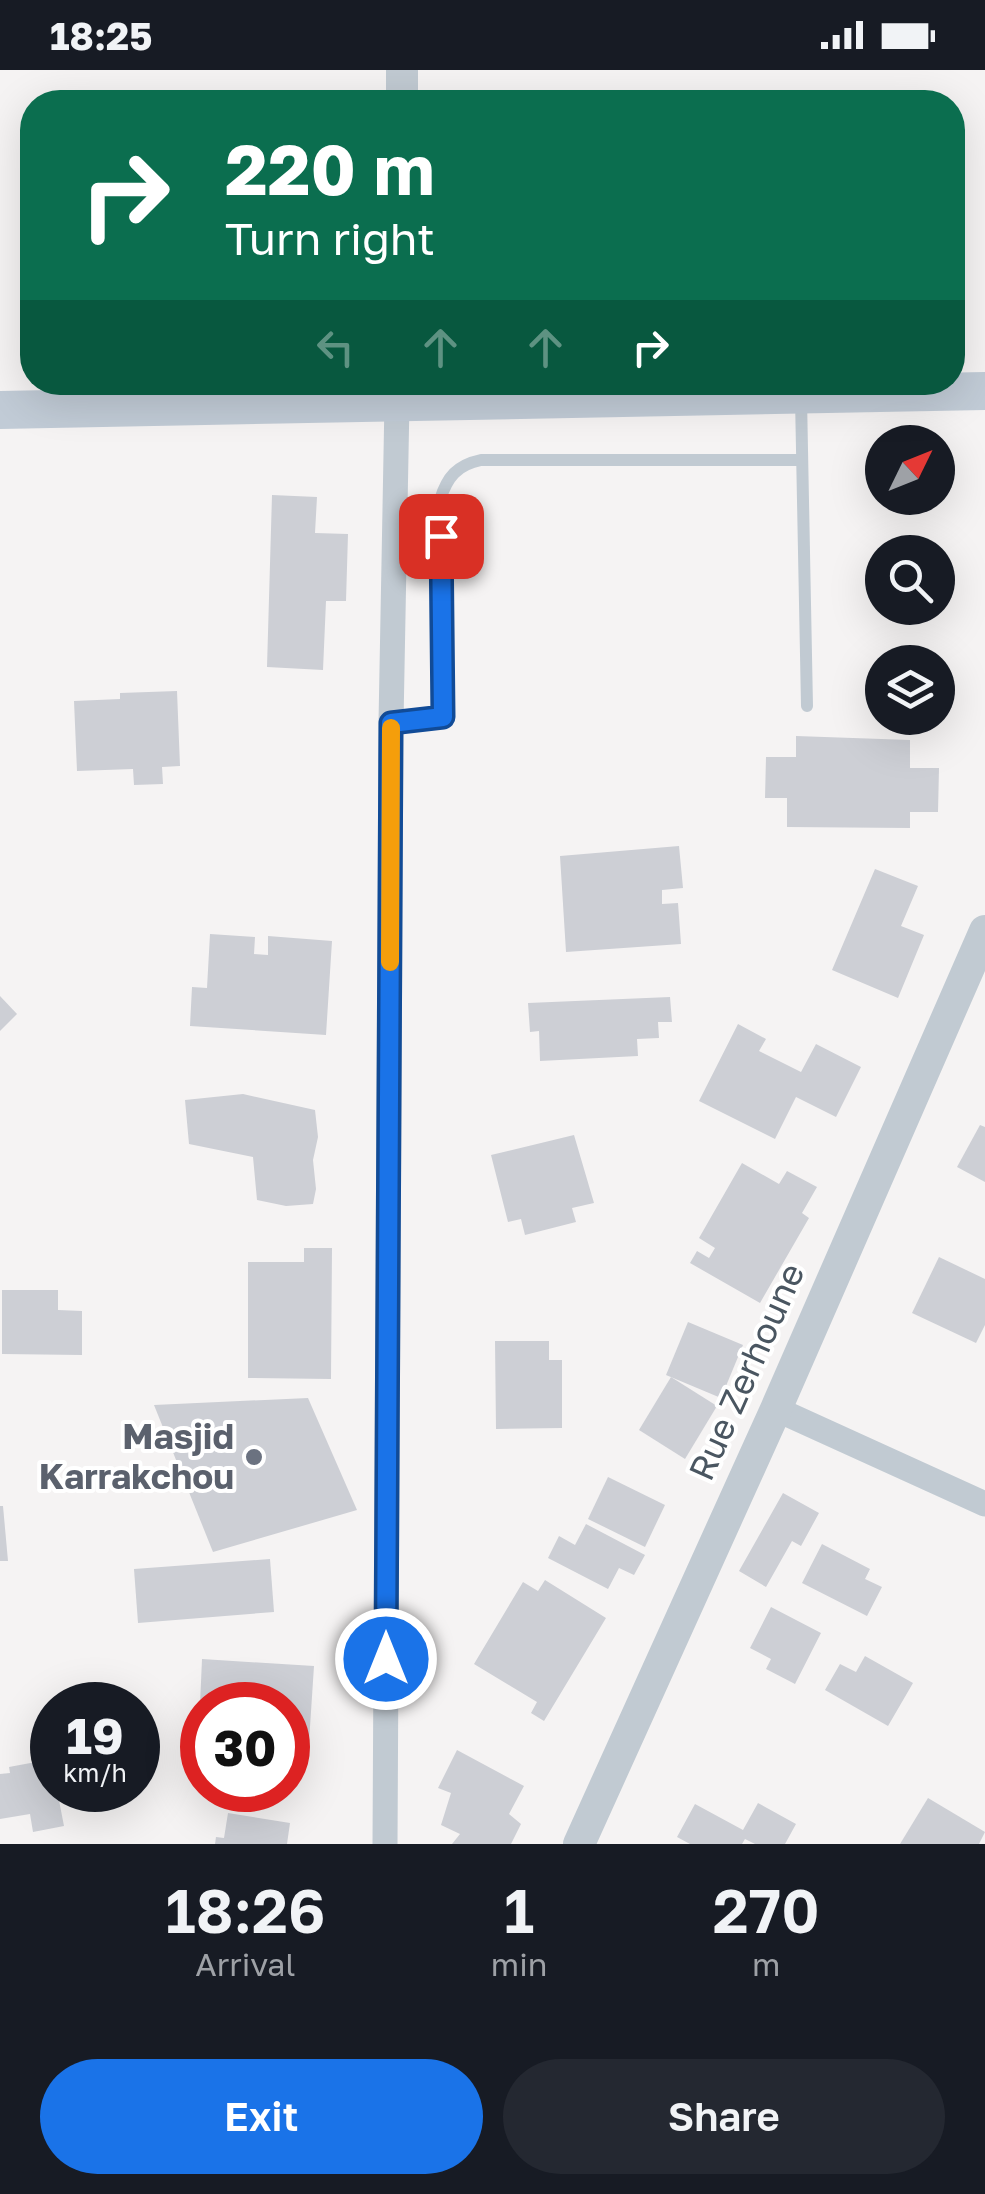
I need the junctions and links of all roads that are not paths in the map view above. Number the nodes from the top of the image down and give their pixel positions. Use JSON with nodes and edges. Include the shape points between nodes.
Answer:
{"nodes":[{"id":1,"x":332,"y":395,"type":"edge"},
{"id":2,"x":398,"y":395,"type":"edge"},
{"id":3,"x":802,"y":395,"type":"edge"},
{"id":4,"x":0,"y":410,"type":"edge"},
{"id":5,"x":802,"y":460,"type":"junction"},
{"id":6,"x":807,"y":706,"type":"dead end"},
{"id":7,"x":391,"y":723,"type":"junction"},
{"id":8,"x":985,"y":931,"type":"edge"},
{"id":9,"x":776,"y":1409,"type":"junction"},
{"id":10,"x":985,"y":1504,"type":"edge"},
{"id":11,"x":385,"y":1844,"type":"edge"},
{"id":12,"x":579,"y":1844,"type":"edge"}],
"edges":[{"from":1,"to":4,"type":"main road"},
{"from":2,"to":7,"type":"street"},
{"from":3,"to":5,"type":"lane"},
{"from":5,"to":6,"type":"lane"},
{"from":5,"to":7,"type":"lane","via":[[482,460],[455,470],[440,500],[443,717]]},
{"from":7,"to":11,"type":"street"},
{"from":8,"to":9,"type":"street","name":"Rue Zerhoune"},
{"from":9,"to":10,"type":"street"},
{"from":9,"to":12,"type":"street","name":"Rue Zerhoune"}]}
